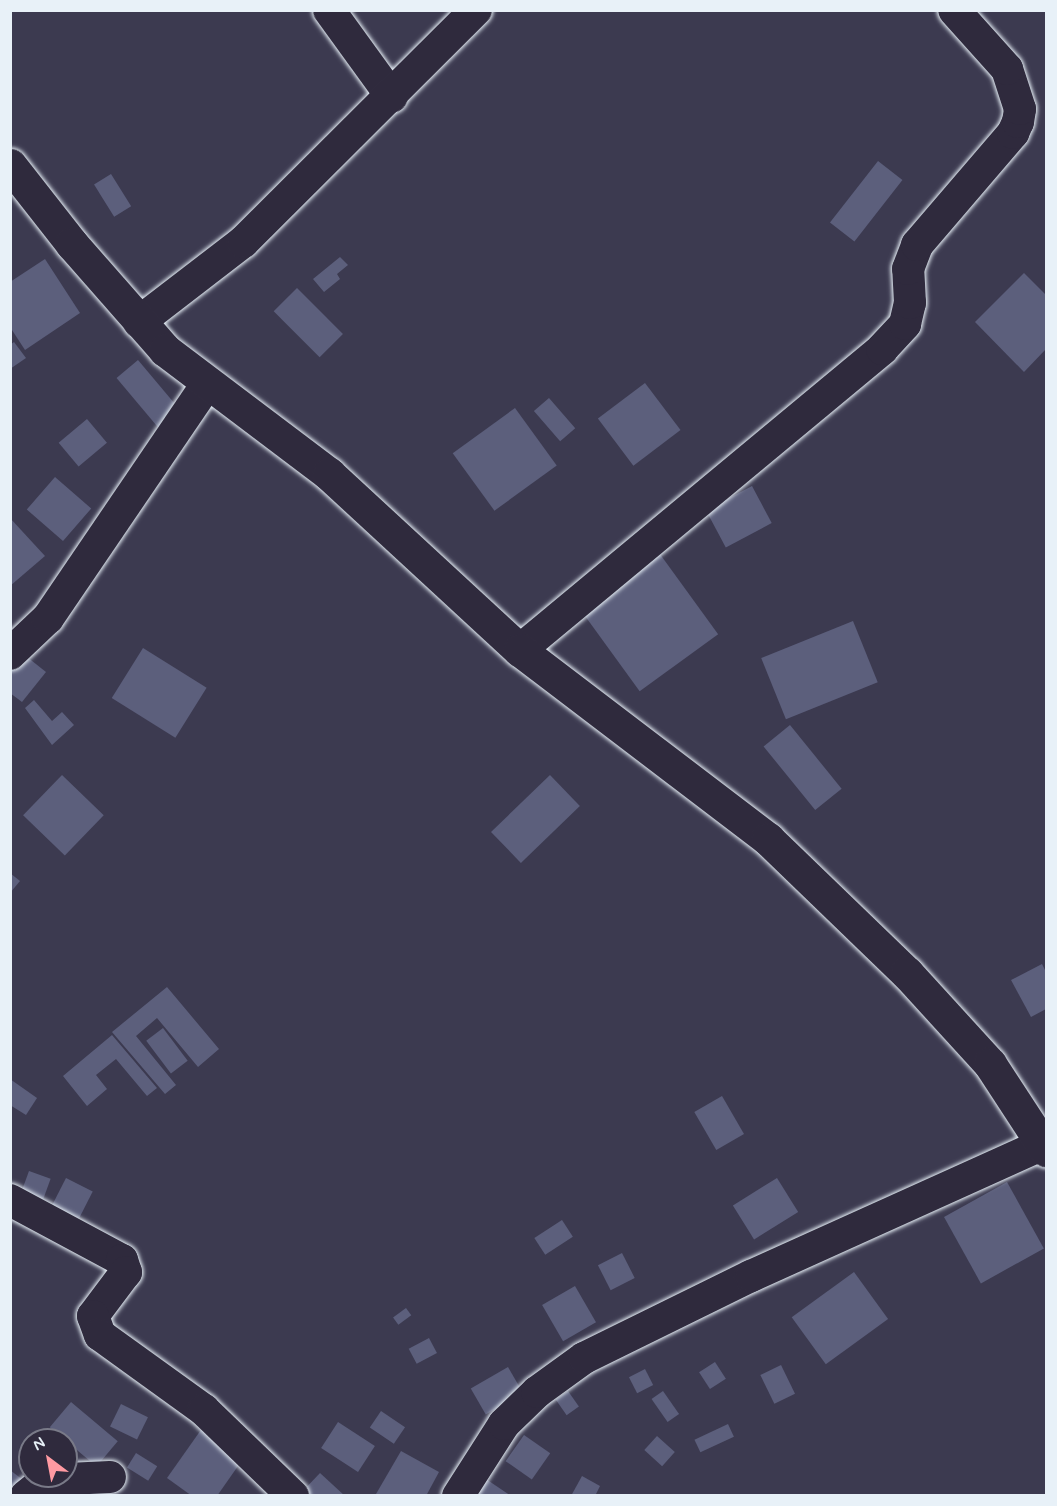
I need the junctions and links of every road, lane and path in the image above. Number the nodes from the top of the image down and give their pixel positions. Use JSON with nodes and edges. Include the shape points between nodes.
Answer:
{"nodes":[{"id":1,"x":329,"y":10,"type":"edge"},
{"id":2,"x":476,"y":10,"type":"edge"},
{"id":3,"x":954,"y":10,"type":"edge"},
{"id":4,"x":392,"y":97,"type":"junction"},
{"id":5,"x":10,"y":165,"type":"edge"},
{"id":6,"x":139,"y":322,"type":"junction"},
{"id":7,"x":207,"y":384,"type":"junction"},
{"id":8,"x":519,"y":650,"type":"junction"},
{"id":9,"x":10,"y":654,"type":"edge"},
{"id":10,"x":1045,"y":1147,"type":"edge"},
{"id":11,"x":10,"y":1200,"type":"edge"},
{"id":12,"x":110,"y":1477,"type":"dead end"},
{"id":13,"x":26,"y":1496,"type":"edge"},
{"id":14,"x":293,"y":1496,"type":"edge"},
{"id":15,"x":458,"y":1496,"type":"edge"}],
"edges":[{"from":1,"to":4,"type":"street"},
{"from":2,"to":4,"type":"street"},
{"from":3,"to":8,"type":"street","via":[[1007,69],[1020,109],[1018,122],[1013,133],[917,245],[908,269],[910,303],[905,324],[882,349]]},
{"from":4,"to":6,"type":"street","via":[[243,242]]},
{"from":5,"to":6,"type":"street"},
{"from":6,"to":7,"type":"street","via":[[165,350]]},
{"from":7,"to":8,"type":"street","via":[[329,474]]},
{"from":7,"to":9,"type":"street","via":[[48,618]]},
{"from":8,"to":10,"type":"street","via":[[768,839],[907,973],[990,1064]]},
{"from":10,"to":15,"type":"street","via":[[751,1276],[584,1358],[537,1392],[504,1424]]},
{"from":11,"to":14,"type":"street","via":[[122,1260],[126,1272],[93,1316],[100,1335],[204,1410]]},
{"from":12,"to":13,"type":"street","via":[[46,1480]]}]}
